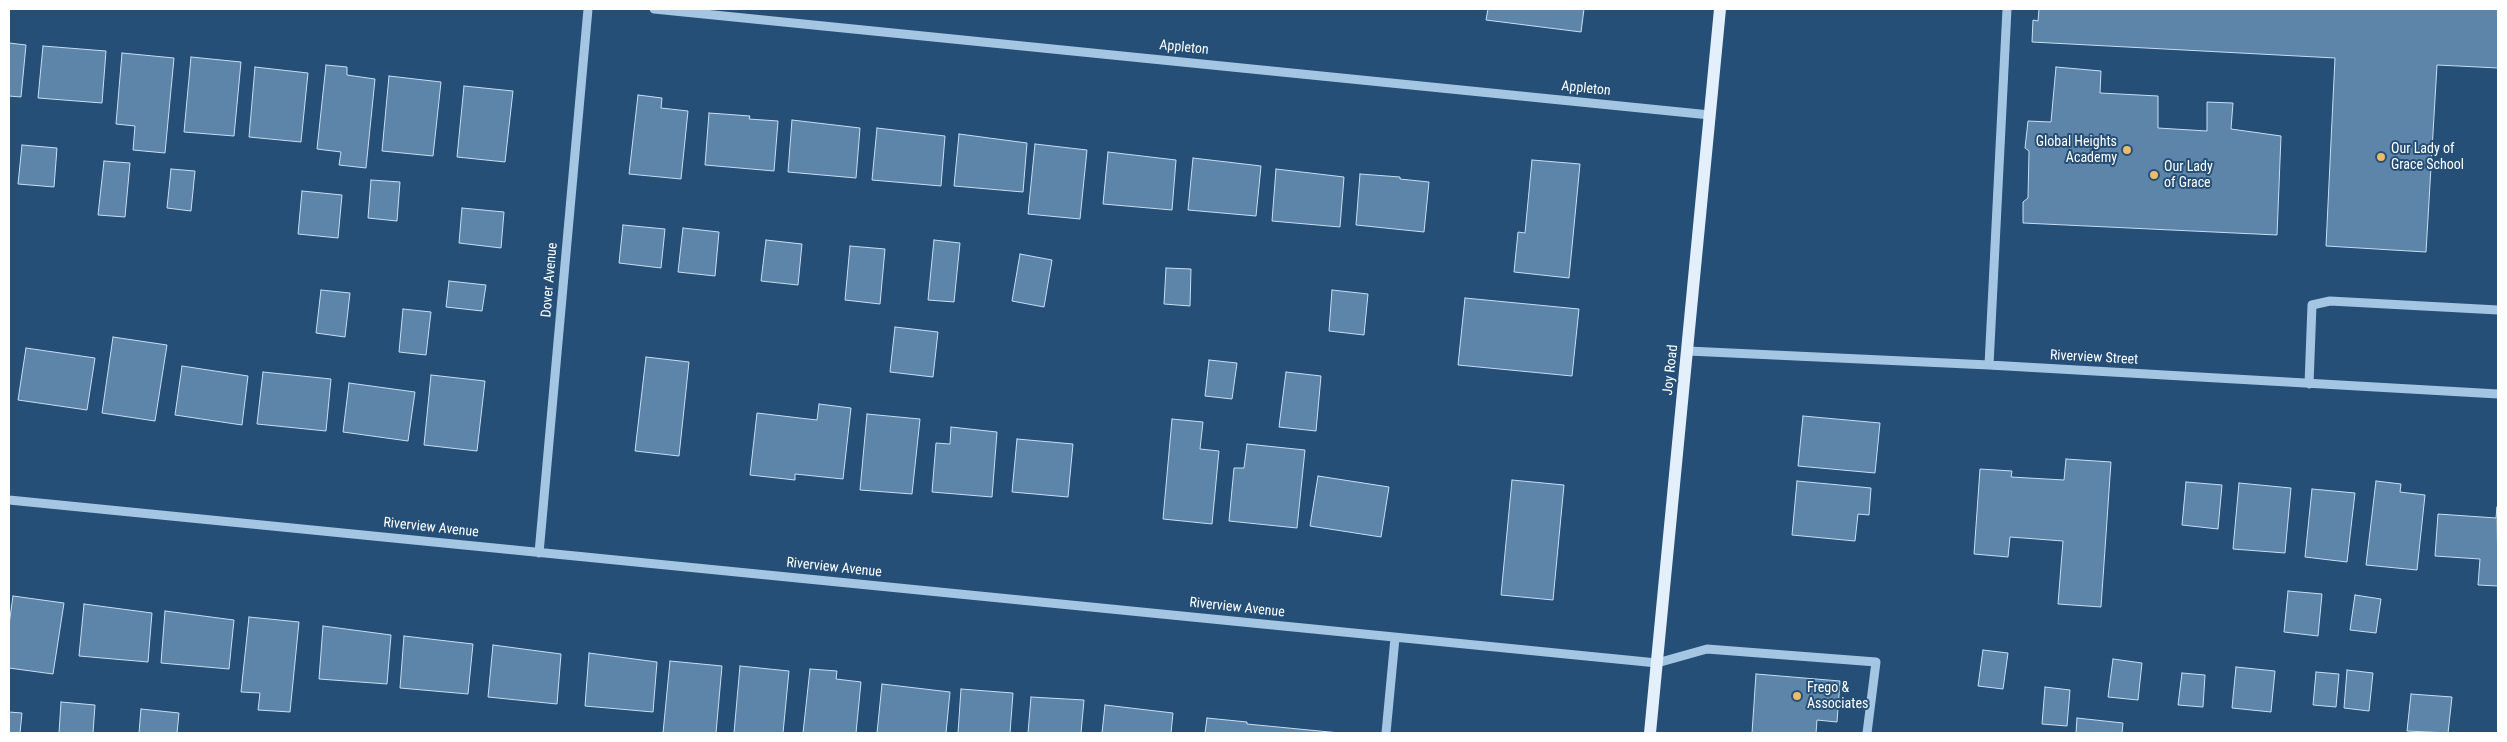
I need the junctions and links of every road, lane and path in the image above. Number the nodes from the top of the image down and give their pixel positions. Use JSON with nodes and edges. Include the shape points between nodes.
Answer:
{"nodes":[{"id":1,"x":588,"y":9,"type":"edge"},
{"id":2,"x":654,"y":9,"type":"edge"},
{"id":3,"x":1720,"y":9,"type":"edge"},
{"id":4,"x":2007,"y":9,"type":"edge"},
{"id":5,"x":1710,"y":115,"type":"junction"},
{"id":6,"x":2498,"y":310,"type":"edge"},
{"id":7,"x":1688,"y":351,"type":"junction"},
{"id":8,"x":1989,"y":365,"type":"junction"},
{"id":9,"x":2309,"y":384,"type":"junction"},
{"id":10,"x":2498,"y":394,"type":"edge"},
{"id":11,"x":9,"y":500,"type":"edge"},
{"id":12,"x":539,"y":553,"type":"junction"},
{"id":13,"x":1396,"y":638,"type":"junction"},
{"id":14,"x":1657,"y":664,"type":"junction"},
{"id":15,"x":1386,"y":733,"type":"edge"},
{"id":16,"x":1650,"y":733,"type":"edge"},
{"id":17,"x":1867,"y":733,"type":"edge"}],
"edges":[{"from":1,"to":12,"type":"street","name":"Dover Avenue"},
{"from":2,"to":5,"type":"street","name":"Appleton"},
{"from":3,"to":5,"type":"main road","name":"Joy Road"},
{"from":4,"to":8,"type":"street"},
{"from":5,"to":7,"type":"main road","name":"Joy Road"},
{"from":6,"to":9,"type":"street","via":[[2330,301],[2312,305]]},
{"from":7,"to":8,"type":"street","name":"Riverview Street"},
{"from":7,"to":14,"type":"main road","name":"Joy Road"},
{"from":8,"to":9,"type":"street","name":"Riverview Street"},
{"from":9,"to":10,"type":"street","name":"Riverview Street"},
{"from":11,"to":12,"type":"street","name":"Riverview Avenue"},
{"from":12,"to":13,"type":"street","name":"Riverview Avenue"},
{"from":13,"to":14,"type":"street","name":"Riverview Avenue"},
{"from":13,"to":15,"type":"street"},
{"from":14,"to":16,"type":"main road","name":"Joy Road"},
{"from":14,"to":17,"type":"street","via":[[1707,649],[1876,662]]}]}
